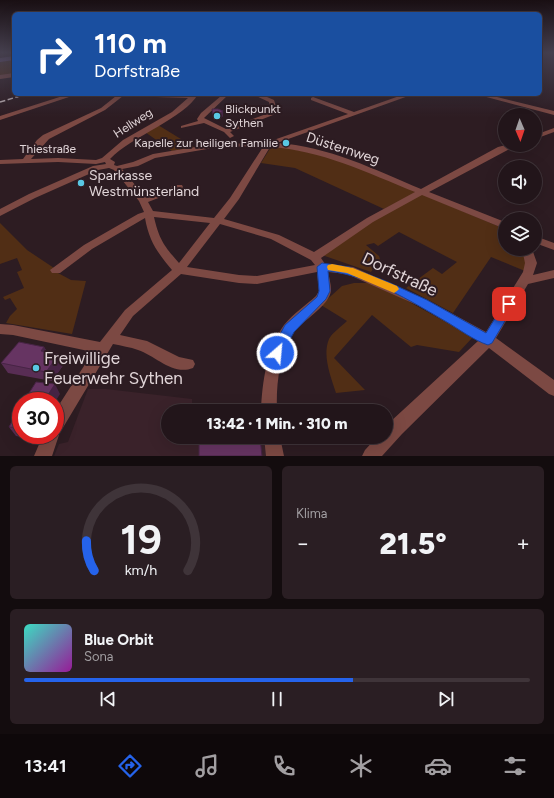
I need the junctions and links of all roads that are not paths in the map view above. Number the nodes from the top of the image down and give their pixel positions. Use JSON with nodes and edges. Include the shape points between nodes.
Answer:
{"nodes":[{"id":1,"x":12,"y":75,"type":"edge"},
{"id":2,"x":0,"y":77,"type":"edge"},
{"id":3,"x":69,"y":96,"type":"edge"},
{"id":4,"x":119,"y":96,"type":"edge"},
{"id":5,"x":193,"y":96,"type":"edge"},
{"id":6,"x":223,"y":96,"type":"edge"},
{"id":7,"x":259,"y":96,"type":"edge"},
{"id":8,"x":405,"y":96,"type":"edge"},
{"id":9,"x":486,"y":96,"type":"edge"},
{"id":10,"x":314,"y":99,"type":"dead end"},
{"id":11,"x":554,"y":113,"type":"edge"},
{"id":12,"x":355,"y":114,"type":"junction"},
{"id":13,"x":0,"y":118,"type":"edge"},
{"id":14,"x":313,"y":120,"type":"dead end"},
{"id":15,"x":204,"y":121,"type":"junction"},
{"id":16,"x":323,"y":125,"type":"junction"},
{"id":17,"x":183,"y":127,"type":"dead end"},
{"id":18,"x":554,"y":130,"type":"edge"},
{"id":19,"x":226,"y":131,"type":"junction"},
{"id":20,"x":542,"y":134,"type":"edge"},
{"id":21,"x":231,"y":144,"type":"junction"},
{"id":22,"x":268,"y":144,"type":"junction"},
{"id":23,"x":498,"y":151,"type":"edge"},
{"id":24,"x":24,"y":161,"type":"junction"},
{"id":25,"x":0,"y":162,"type":"edge"},
{"id":26,"x":96,"y":165,"type":"junction"},
{"id":27,"x":110,"y":165,"type":"junction"},
{"id":28,"x":179,"y":187,"type":"dead end"},
{"id":29,"x":422,"y":192,"type":"junction"},
{"id":30,"x":143,"y":201,"type":"junction"},
{"id":31,"x":0,"y":213,"type":"edge"},
{"id":32,"x":149,"y":214,"type":"junction"},
{"id":33,"x":217,"y":221,"type":"junction"},
{"id":34,"x":498,"y":223,"type":"edge"},
{"id":35,"x":542,"y":242,"type":"edge"},
{"id":36,"x":554,"y":247,"type":"edge"},
{"id":37,"x":529,"y":256,"type":"edge"},
{"id":38,"x":318,"y":262,"type":"junction"},
{"id":39,"x":56,"y":270,"type":"dead end"},
{"id":40,"x":179,"y":270,"type":"junction"},
{"id":41,"x":554,"y":274,"type":"edge"},
{"id":42,"x":524,"y":281,"type":"junction"},
{"id":43,"x":0,"y":329,"type":"edge"},
{"id":44,"x":488,"y":340,"type":"junction"},
{"id":45,"x":107,"y":343,"type":"junction"},
{"id":46,"x":188,"y":364,"type":"dead end"},
{"id":47,"x":554,"y":388,"type":"edge"},
{"id":48,"x":269,"y":404,"type":"edge"},
{"id":49,"x":64,"y":411,"type":"edge"},
{"id":50,"x":48,"y":444,"type":"edge"},
{"id":51,"x":273,"y":444,"type":"edge"},
{"id":52,"x":43,"y":456,"type":"edge"},
{"id":53,"x":275,"y":456,"type":"edge"},
{"id":54,"x":371,"y":456,"type":"edge"}],
"edges":[{"from":1,"to":2,"type":"street"},
{"from":3,"to":13,"type":"street"},
{"from":4,"to":24,"type":"street","via":[[103,109],[46,137]]},
{"from":5,"to":27,"type":"street","name":"Hellweg","via":[[186,105],[125,142]]},
{"from":6,"to":15,"type":"street","via":[[203,114],[200,119]]},
{"from":7,"to":19,"type":"street","via":[[272,102],[274,110],[271,114]]},
{"from":8,"to":12,"type":"street"},
{"from":9,"to":11,"type":"street"},
{"from":10,"to":12,"type":"street"},
{"from":12,"to":16,"type":"street"},
{"from":14,"to":16,"type":"street"},
{"from":15,"to":17,"type":"street"},
{"from":15,"to":19,"type":"street"},
{"from":16,"to":22,"type":"street"},
{"from":18,"to":20,"type":"street"},
{"from":19,"to":21,"type":"street","via":[[230,134]]},
{"from":21,"to":22,"type":"street","name":"Düsternweg"},
{"from":21,"to":27,"type":"street","name":"Düsternweg","via":[[153,156],[135,164]]},
{"from":22,"to":29,"type":"street","name":"Düsternweg","via":[[328,155]]},
{"from":22,"to":33,"type":"street","via":[[234,199]]},
{"from":23,"to":29,"type":"street"},
{"from":24,"to":25,"type":"street","name":"Thiestraße"},
{"from":24,"to":26,"type":"street","name":"Thiestraße","via":[[61,160]]},
{"from":26,"to":27,"type":"street","name":"Düsternweg"},
{"from":26,"to":31,"type":"street"},
{"from":27,"to":30,"type":"street"},
{"from":28,"to":30,"type":"street"},
{"from":29,"to":34,"type":"street","name":"Düsternweg"},
{"from":29,"to":38,"type":"street","via":[[370,220]]},
{"from":30,"to":32,"type":"street"},
{"from":32,"to":33,"type":"street"},
{"from":32,"to":39,"type":"street","via":[[88,247]]},
{"from":32,"to":40,"type":"street","via":[[159,247]]},
{"from":33,"to":38,"type":"street","via":[[275,237]]},
{"from":33,"to":40,"type":"street"},
{"from":35,"to":36,"type":"street"},
{"from":37,"to":42,"type":"street","via":[[531,263]]},
{"from":38,"to":40,"type":"street","name":"Dorfstraße","via":[[272,278],[257,280]]},
{"from":38,"to":44,"type":"street","name":"Dorfstraße","via":[[349,270],[384,284]]},
{"from":38,"to":48,"type":"street","via":[[325,291],[321,299],[289,328],[273,366]]},
{"from":40,"to":45,"type":"street","via":[[129,313]]},
{"from":41,"to":42,"type":"street"},
{"from":42,"to":44,"type":"street"},
{"from":43,"to":45,"type":"street"},
{"from":44,"to":47,"type":"street","name":"Dorfstraße"},
{"from":44,"to":54,"type":"street","via":[[396,428]]},
{"from":45,"to":46,"type":"street","via":[[142,345],[177,363]]},
{"from":45,"to":49,"type":"street"},
{"from":50,"to":52,"type":"street"},
{"from":51,"to":53,"type":"street"}]}
